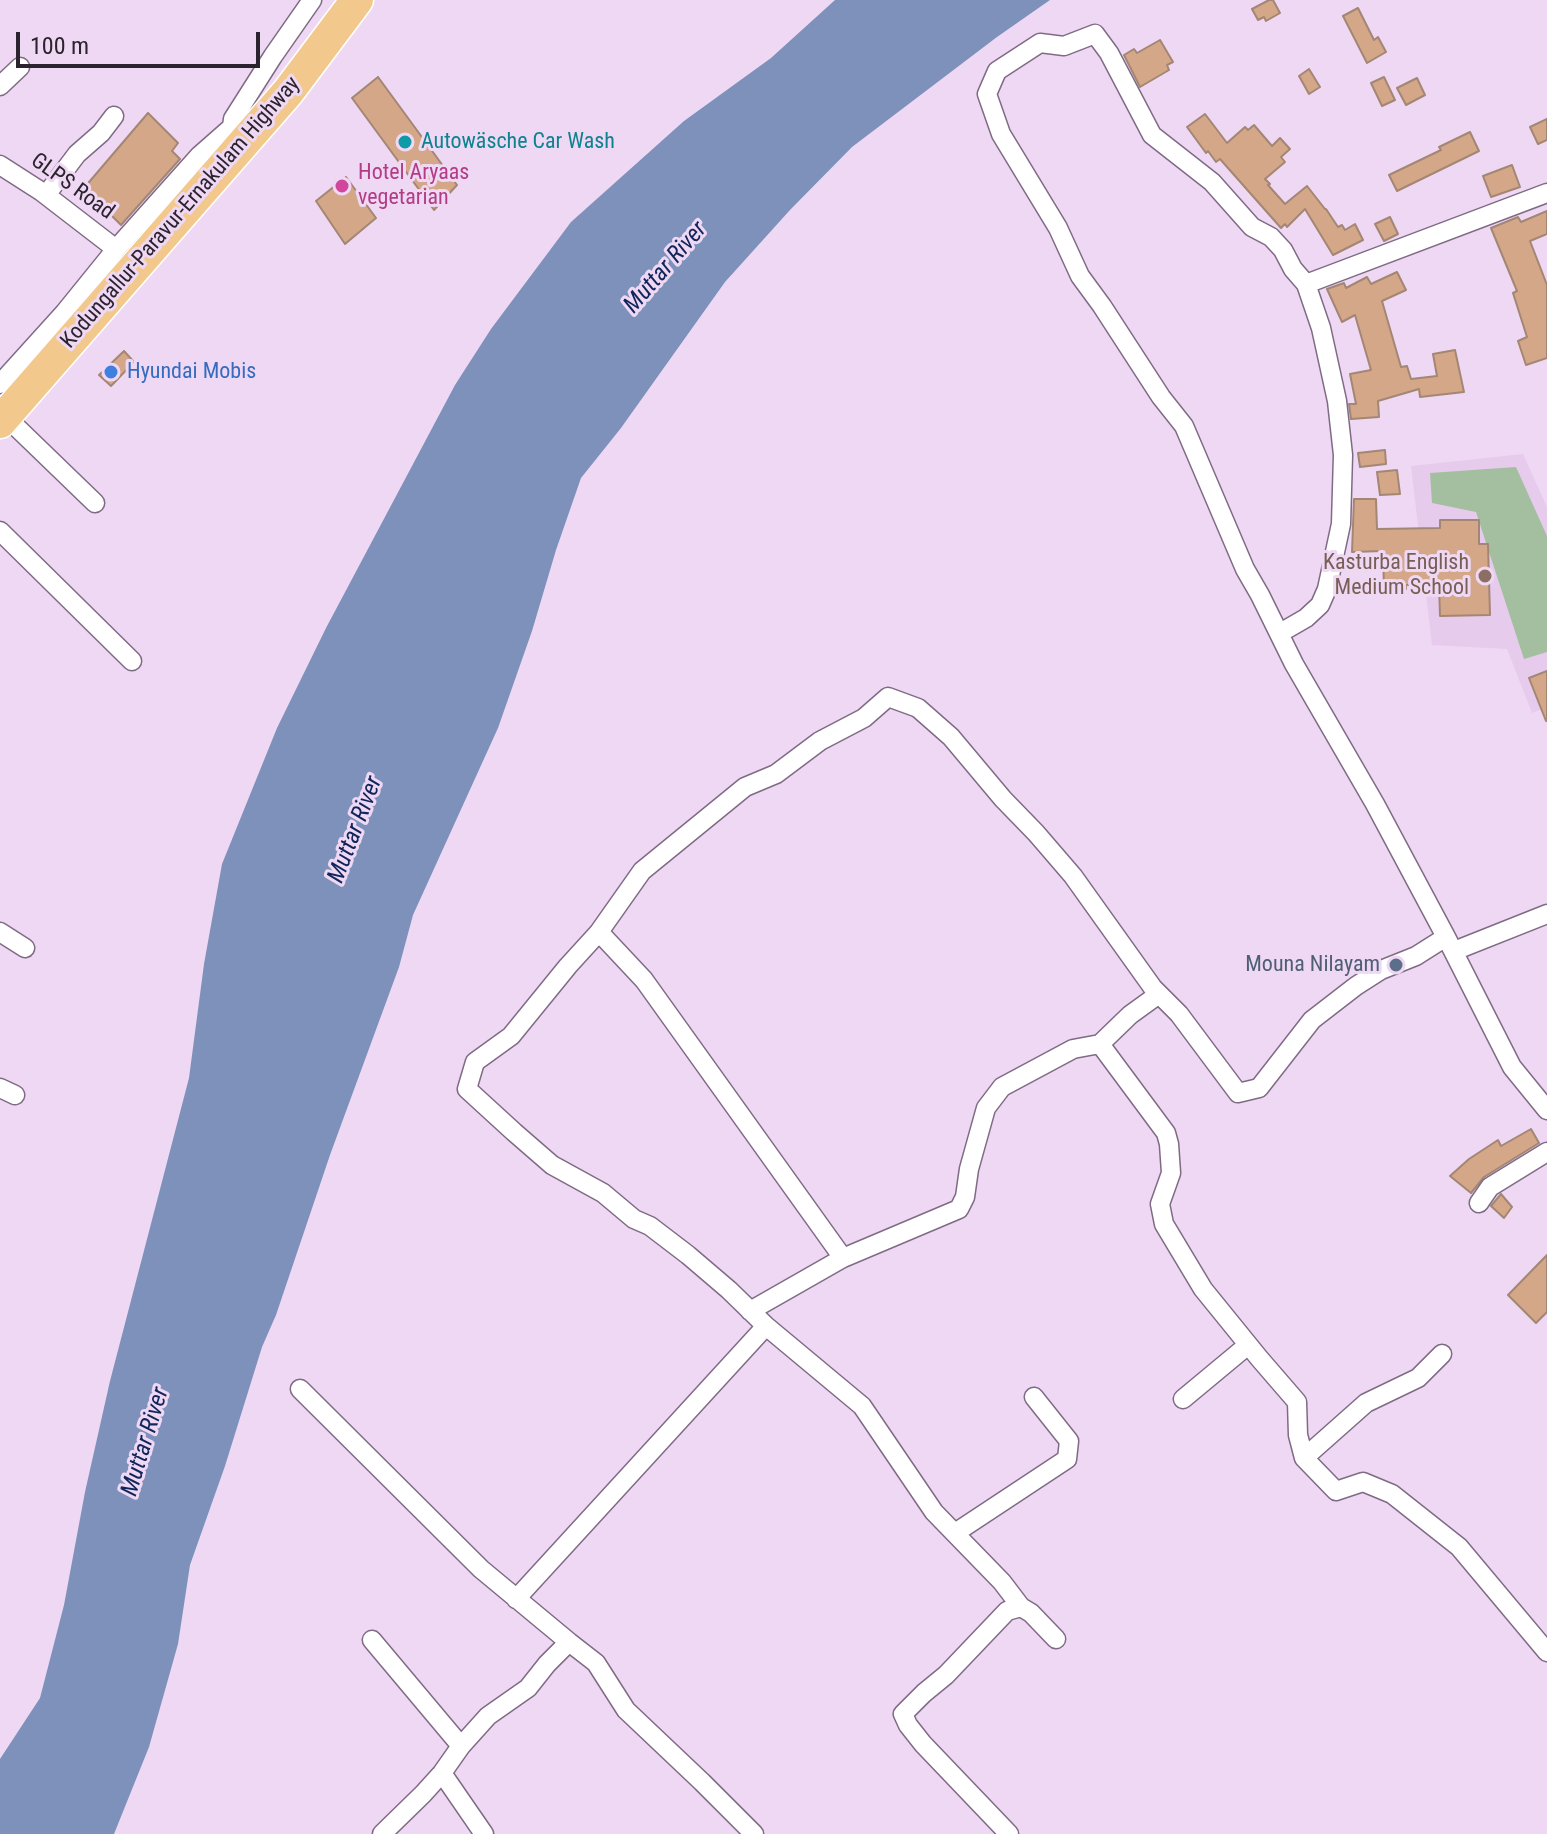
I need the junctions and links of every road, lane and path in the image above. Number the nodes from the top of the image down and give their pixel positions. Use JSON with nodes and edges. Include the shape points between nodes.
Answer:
{"nodes":[{"id":1,"x":312,"y":0,"type":"edge"},
{"id":2,"x":357,"y":0,"type":"edge"},
{"id":3,"x":20,"y":67,"type":"dead end"},
{"id":4,"x":0,"y":86,"type":"edge"},
{"id":5,"x":114,"y":116,"type":"dead end"},
{"id":6,"x":0,"y":165,"type":"edge"},
{"id":7,"x":1547,"y":193,"type":"edge"},
{"id":8,"x":46,"y":195,"type":"junction"},
{"id":9,"x":116,"y":249,"type":"junction"},
{"id":10,"x":1306,"y":284,"type":"junction"},
{"id":11,"x":0,"y":384,"type":"edge"},
{"id":12,"x":2,"y":419,"type":"edge"},
{"id":13,"x":95,"y":503,"type":"dead end"},
{"id":14,"x":0,"y":531,"type":"edge"},
{"id":15,"x":1280,"y":633,"type":"junction"},
{"id":16,"x":132,"y":661,"type":"dead end"},
{"id":17,"x":1547,"y":914,"type":"edge"},
{"id":18,"x":0,"y":932,"type":"edge"},
{"id":19,"x":599,"y":932,"type":"junction"},
{"id":20,"x":1450,"y":944,"type":"junction"},
{"id":21,"x":25,"y":948,"type":"dead end"},
{"id":22,"x":1159,"y":994,"type":"junction"},
{"id":23,"x":1100,"y":1044,"type":"junction"},
{"id":24,"x":1547,"y":1110,"type":"edge"},
{"id":25,"x":1547,"y":1152,"type":"edge"},
{"id":26,"x":1479,"y":1203,"type":"dead end"},
{"id":27,"x":843,"y":1258,"type":"junction"},
{"id":28,"x":750,"y":1311,"type":"junction"},
{"id":29,"x":766,"y":1326,"type":"junction"},
{"id":30,"x":1248,"y":1345,"type":"junction"},
{"id":31,"x":1442,"y":1354,"type":"dead end"},
{"id":32,"x":300,"y":1389,"type":"dead end"},
{"id":33,"x":1034,"y":1397,"type":"dead end"},
{"id":34,"x":1183,"y":1399,"type":"dead end"},
{"id":35,"x":1304,"y":1458,"type":"junction"},
{"id":36,"x":955,"y":1533,"type":"junction"},
{"id":37,"x":516,"y":1599,"type":"junction"},
{"id":38,"x":1021,"y":1607,"type":"junction"},
{"id":39,"x":1056,"y":1639,"type":"dead end"},
{"id":40,"x":372,"y":1640,"type":"dead end"},
{"id":41,"x":569,"y":1642,"type":"junction"},
{"id":42,"x":1547,"y":1652,"type":"edge"},
{"id":43,"x":461,"y":1746,"type":"junction"},
{"id":44,"x":442,"y":1773,"type":"junction"},
{"id":45,"x":382,"y":1834,"type":"edge"},
{"id":46,"x":484,"y":1834,"type":"edge"},
{"id":47,"x":754,"y":1834,"type":"edge"},
{"id":48,"x":1009,"y":1834,"type":"edge"}],
"edges":[{"from":1,"to":9,"type":"street","via":[[232,127]]},
{"from":2,"to":12,"type":"highway","name":"Kodungallur-Paravur-Ernakulam Highway","via":[[288,92]]},
{"from":3,"to":4,"type":"street"},
{"from":5,"to":8,"type":"street"},
{"from":6,"to":8,"type":"street","name":"GLPS Road"},
{"from":7,"to":10,"type":"street"},
{"from":8,"to":9,"type":"street","name":"GLPS Road"},
{"from":9,"to":11,"type":"street"},
{"from":10,"to":15,"type":"street","via":[[1337,401],[1343,455],[1341,524],[1320,605]]},
{"from":10,"to":15,"type":"street","via":[[1271,237],[1252,227],[1212,182],[1152,135],[1095,34],[1064,46],[1040,43],[997,71],[987,94],[1001,134],[1058,228],[1080,276],[1184,426],[1245,569]]},
{"from":12,"to":13,"type":"street"},
{"from":14,"to":16,"type":"street"},
{"from":15,"to":20,"type":"street"},
{"from":17,"to":20,"type":"street"},
{"from":18,"to":21,"type":"street"},
{"from":19,"to":22,"type":"street","via":[[642,871],[745,787],[776,774],[888,697],[918,708],[951,737],[1073,876]]},
{"from":19,"to":27,"type":"street","via":[[644,980]]},
{"from":19,"to":28,"type":"street","via":[[511,1036],[475,1062],[467,1089],[552,1165],[650,1226]]},
{"from":20,"to":22,"type":"street","via":[[1381,970],[1356,986],[1312,1020],[1259,1088],[1238,1093]]},
{"from":20,"to":24,"type":"street","via":[[1512,1067]]},
{"from":22,"to":23,"type":"street"},
{"from":23,"to":27,"type":"street","via":[[1073,1049],[1002,1087],[986,1108],[959,1209]]},
{"from":23,"to":30,"type":"street","via":[[1166,1133],[1171,1173],[1160,1204],[1164,1224],[1203,1289]]},
{"from":25,"to":26,"type":"street","via":[[1490,1187]]},
{"from":27,"to":28,"type":"street"},
{"from":28,"to":29,"type":"street"},
{"from":29,"to":36,"type":"street","via":[[862,1406],[934,1512]]},
{"from":29,"to":37,"type":"street"},
{"from":30,"to":34,"type":"street"},
{"from":30,"to":35,"type":"street","via":[[1297,1402]]},
{"from":31,"to":35,"type":"street","via":[[1418,1378],[1366,1403]]},
{"from":32,"to":37,"type":"street"},
{"from":33,"to":36,"type":"street","via":[[1069,1441],[1067,1459]]},
{"from":35,"to":42,"type":"street","via":[[1336,1491],[1363,1482],[1392,1494],[1459,1547]]},
{"from":36,"to":38,"type":"street"},
{"from":37,"to":41,"type":"street"},
{"from":38,"to":39,"type":"street"},
{"from":38,"to":48,"type":"street","via":[[1007,1611],[903,1714],[923,1744]]},
{"from":40,"to":43,"type":"street"},
{"from":41,"to":43,"type":"street","via":[[528,1688],[488,1716]]},
{"from":41,"to":47,"type":"street","via":[[596,1663],[626,1710]]},
{"from":43,"to":44,"type":"street"},
{"from":44,"to":45,"type":"street"},
{"from":44,"to":46,"type":"street"}]}
